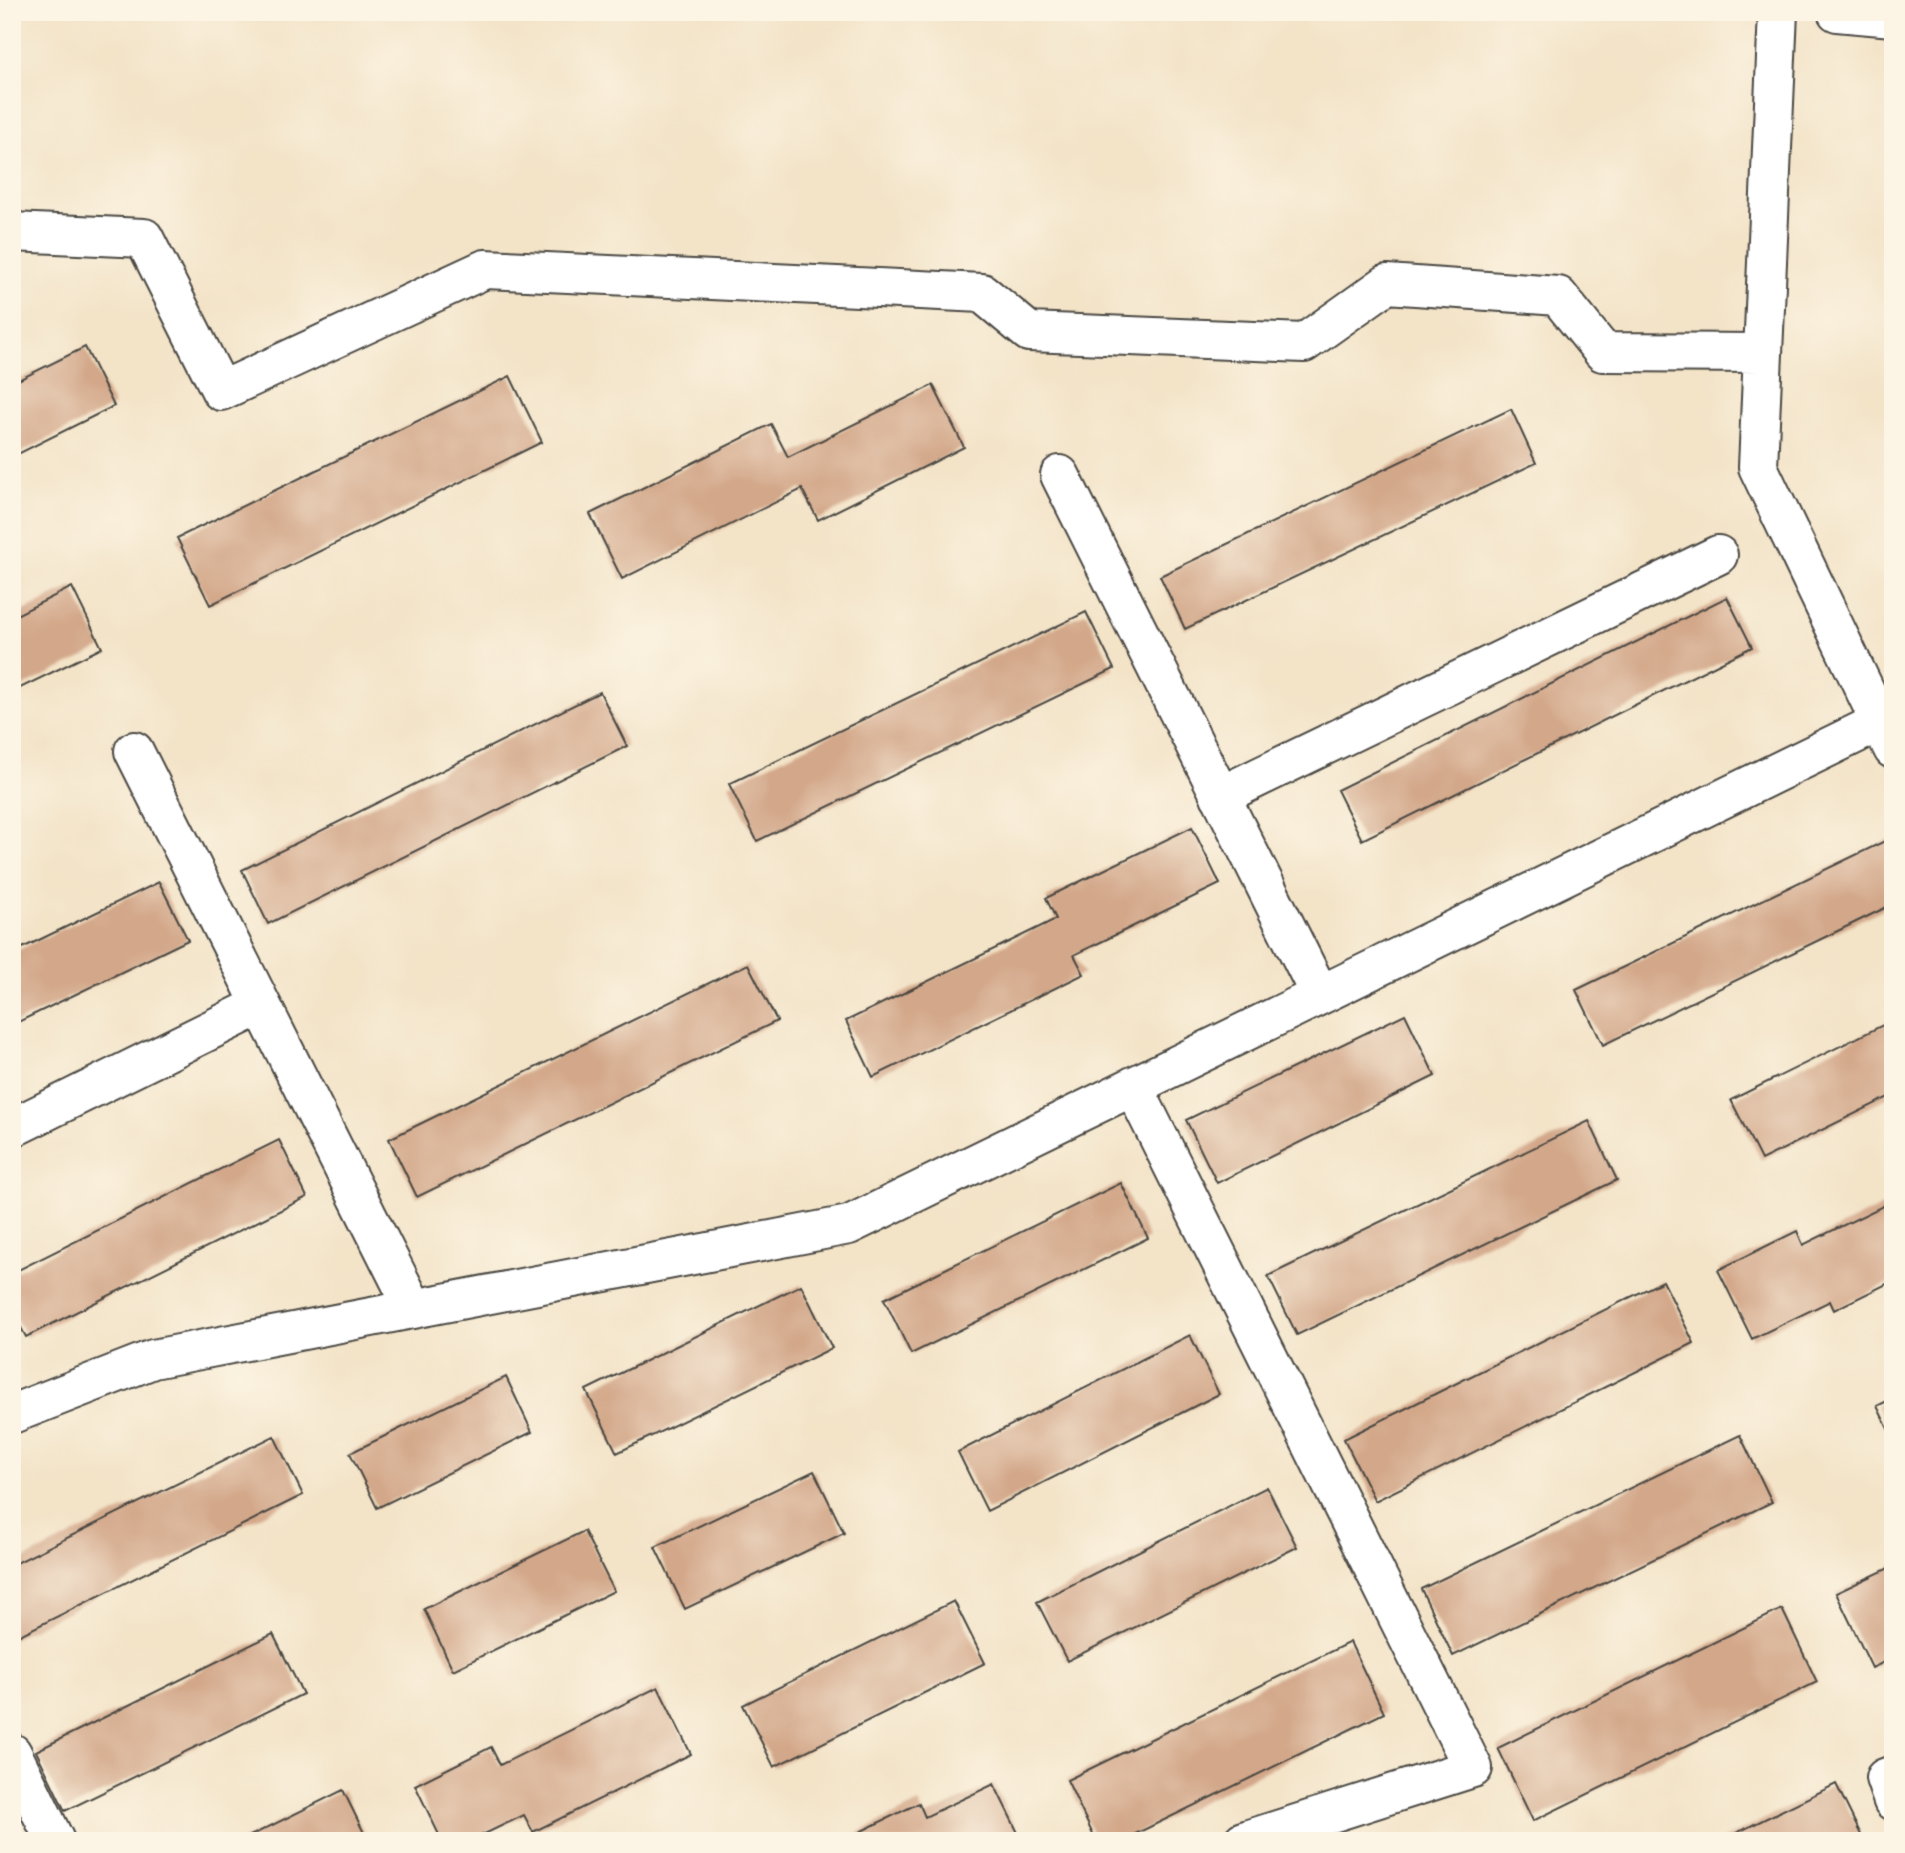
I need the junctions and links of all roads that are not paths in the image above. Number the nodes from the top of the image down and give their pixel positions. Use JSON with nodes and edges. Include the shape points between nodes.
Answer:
{"nodes":[{"id":1,"x":1779,"y":12,"type":"edge"},
{"id":2,"x":1837,"y":12,"type":"edge"},
{"id":3,"x":1893,"y":17,"type":"edge"},
{"id":4,"x":12,"y":232,"type":"edge"},
{"id":5,"x":1763,"y":353,"type":"junction"},
{"id":6,"x":1060,"y":475,"type":"dead end"},
{"id":7,"x":1718,"y":555,"type":"dead end"},
{"id":8,"x":1886,"y":735,"type":"edge"},
{"id":9,"x":134,"y":751,"type":"dead end"},
{"id":10,"x":1220,"y":796,"type":"junction"},
{"id":11,"x":1320,"y":995,"type":"junction"},
{"id":12,"x":261,"y":1005,"type":"junction"},
{"id":13,"x":1133,"y":1086,"type":"junction"},
{"id":14,"x":12,"y":1128,"type":"edge"},
{"id":15,"x":414,"y":1309,"type":"junction"},
{"id":16,"x":12,"y":1414,"type":"edge"},
{"id":17,"x":12,"y":1754,"type":"edge"},
{"id":18,"x":1893,"y":1775,"type":"edge"},
{"id":19,"x":1893,"y":1801,"type":"edge"},
{"id":20,"x":55,"y":1841,"type":"edge"},
{"id":21,"x":1243,"y":1841,"type":"edge"}],
"edges":[{"from":1,"to":5,"type":"street"},
{"from":2,"to":3,"type":"street"},
{"from":4,"to":5,"type":"street","via":[[144,239],[221,391],[485,269],[982,293],[1030,332],[1304,343],[1387,284],[1558,296],[1603,352]]},
{"from":5,"to":8,"type":"street","via":[[1758,467]]},
{"from":6,"to":10,"type":"street"},
{"from":7,"to":10,"type":"street"},
{"from":8,"to":11,"type":"street"},
{"from":9,"to":12,"type":"street"},
{"from":10,"to":11,"type":"street"},
{"from":11,"to":13,"type":"street"},
{"from":12,"to":14,"type":"street"},
{"from":12,"to":15,"type":"street"},
{"from":13,"to":15,"type":"street","via":[[849,1225]]},
{"from":13,"to":21,"type":"street","via":[[1473,1768]]},
{"from":15,"to":16,"type":"street","via":[[153,1359]]},
{"from":17,"to":20,"type":"street"},
{"from":18,"to":19,"type":"street","via":[[1885,1778]]}]}
